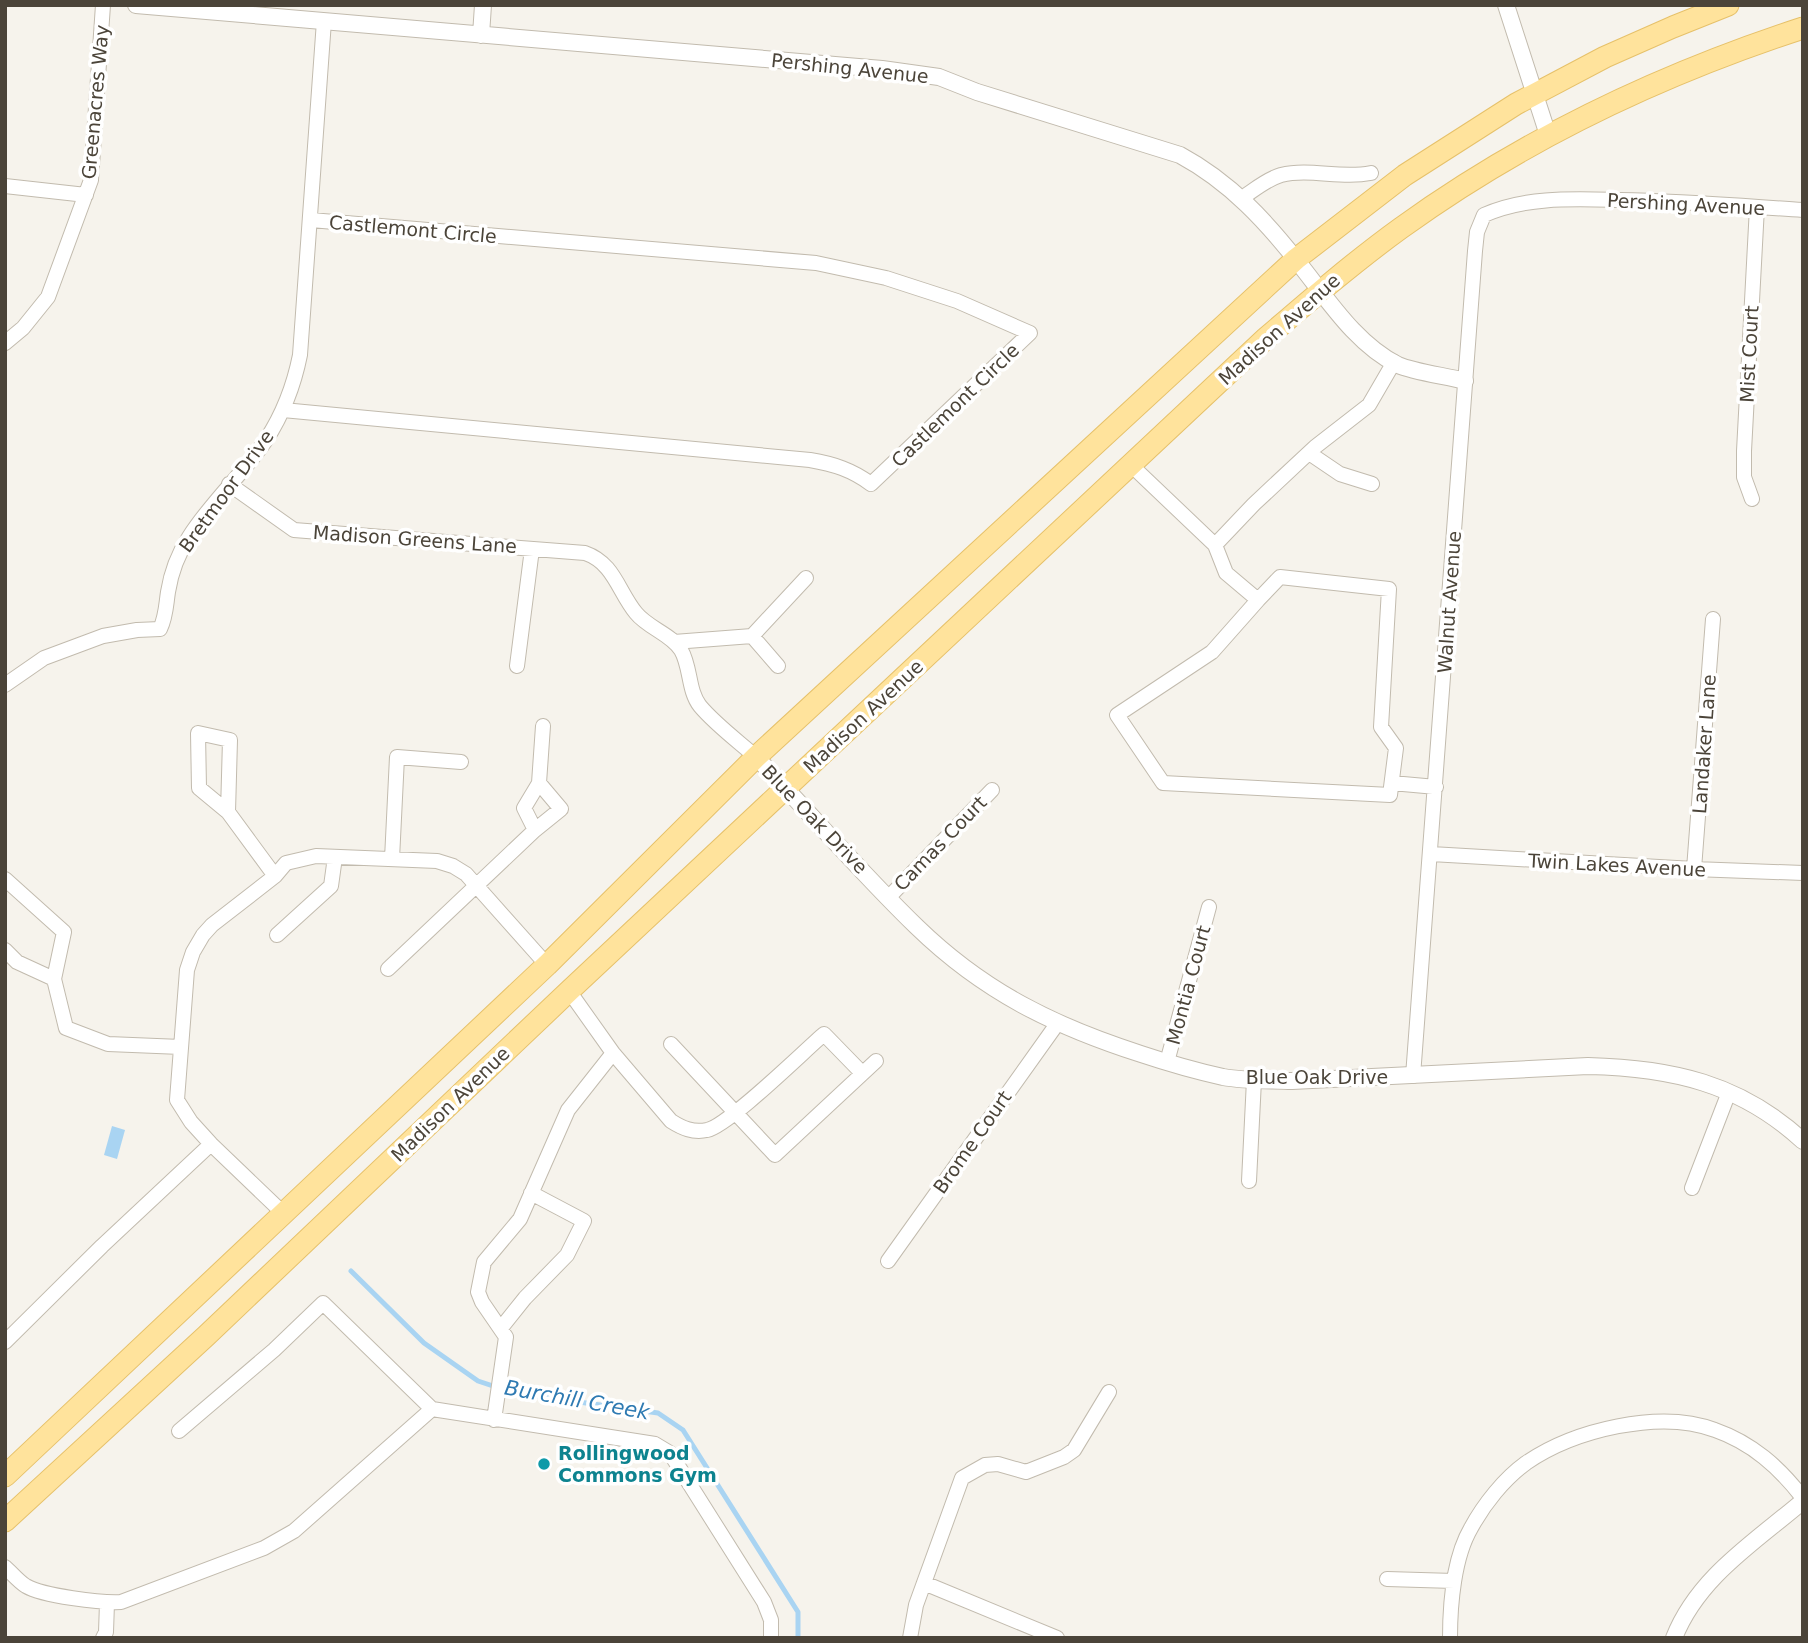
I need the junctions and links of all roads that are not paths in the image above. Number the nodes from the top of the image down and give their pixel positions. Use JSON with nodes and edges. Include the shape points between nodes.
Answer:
{"nodes":[{"id":1,"x":103,"y":5,"type":"edge"},
{"id":2,"x":136,"y":5,"type":"edge"},
{"id":3,"x":483,"y":5,"type":"edge"},
{"id":4,"x":1506,"y":5,"type":"edge"},
{"id":5,"x":1728,"y":5,"type":"edge"},
{"id":6,"x":324,"y":21,"type":"junction"},
{"id":7,"x":1803,"y":28,"type":"edge"},
{"id":8,"x":481,"y":35,"type":"junction"},
{"id":9,"x":1534,"y":95,"type":"junction"},
{"id":10,"x":1548,"y":135,"type":"junction"},
{"id":11,"x":1371,"y":173,"type":"dead end"},
{"id":12,"x":5,"y":186,"type":"edge"},
{"id":13,"x":86,"y":195,"type":"junction"},
{"id":14,"x":1242,"y":198,"type":"junction"},
{"id":15,"x":1569,"y":198,"type":"joint"},
{"id":16,"x":1757,"y":207,"type":"junction"},
{"id":17,"x":1803,"y":210,"type":"edge"},
{"id":18,"x":311,"y":220,"type":"junction"},
{"id":19,"x":1296,"y":259,"type":"junction"},
{"id":20,"x":1321,"y":290,"type":"junction"},
{"id":21,"x":5,"y":343,"type":"edge"},
{"id":22,"x":1394,"y":362,"type":"junction"},
{"id":23,"x":1465,"y":381,"type":"junction"},
{"id":24,"x":283,"y":410,"type":"junction"},
{"id":25,"x":1309,"y":453,"type":"junction"},
{"id":26,"x":1131,"y":465,"type":"junction"},
{"id":27,"x":229,"y":484,"type":"junction"},
{"id":28,"x":1371,"y":484,"type":"dead end"},
{"id":29,"x":1752,"y":499,"type":"dead end"},
{"id":30,"x":1215,"y":545,"type":"junction"},
{"id":31,"x":532,"y":548,"type":"junction"},
{"id":32,"x":806,"y":578,"type":"dead end"},
{"id":33,"x":1258,"y":600,"type":"junction"},
{"id":34,"x":1713,"y":618,"type":"dead end"},
{"id":35,"x":751,"y":636,"type":"junction"},
{"id":36,"x":674,"y":642,"type":"junction"},
{"id":37,"x":517,"y":666,"type":"dead end"},
{"id":38,"x":778,"y":666,"type":"dead end"},
{"id":39,"x":5,"y":685,"type":"edge"},
{"id":40,"x":543,"y":726,"type":"dead end"},
{"id":41,"x":756,"y":757,"type":"junction"},
{"id":42,"x":461,"y":762,"type":"dead end"},
{"id":43,"x":539,"y":783,"type":"junction"},
{"id":44,"x":1392,"y":783,"type":"junction"},
{"id":45,"x":1436,"y":787,"type":"junction"},
{"id":46,"x":786,"y":788,"type":"junction"},
{"id":47,"x":992,"y":790,"type":"dead end"},
{"id":48,"x":228,"y":812,"type":"junction"},
{"id":49,"x":535,"y":830,"type":"junction"},
{"id":50,"x":1431,"y":854,"type":"junction"},
{"id":51,"x":335,"y":857,"type":"junction"},
{"id":52,"x":392,"y":859,"type":"junction"},
{"id":53,"x":1695,"y":869,"type":"junction"},
{"id":54,"x":1803,"y":873,"type":"edge"},
{"id":55,"x":275,"y":876,"type":"junction"},
{"id":56,"x":5,"y":879,"type":"edge"},
{"id":57,"x":477,"y":886,"type":"junction"},
{"id":58,"x":889,"y":897,"type":"junction"},
{"id":59,"x":1209,"y":907,"type":"dead end"},
{"id":60,"x":277,"y":935,"type":"dead end"},
{"id":61,"x":5,"y":950,"type":"edge"},
{"id":62,"x":547,"y":965,"type":"junction"},
{"id":63,"x":388,"y":969,"type":"dead end"},
{"id":64,"x":54,"y":979,"type":"junction"},
{"id":65,"x":569,"y":991,"type":"junction"},
{"id":66,"x":1057,"y":1024,"type":"junction"},
{"id":67,"x":671,"y":1044,"type":"dead end"},
{"id":68,"x":181,"y":1047,"type":"junction"},
{"id":69,"x":613,"y":1053,"type":"junction"},
{"id":70,"x":876,"y":1061,"type":"dead end"},
{"id":71,"x":1167,"y":1062,"type":"junction"},
{"id":72,"x":862,"y":1073,"type":"junction"},
{"id":73,"x":1413,"y":1076,"type":"junction"},
{"id":74,"x":1254,"y":1080,"type":"junction"},
{"id":75,"x":1729,"y":1092,"type":"junction"},
{"id":76,"x":736,"y":1112,"type":"junction"},
{"id":77,"x":1803,"y":1141,"type":"edge"},
{"id":78,"x":211,"y":1144,"type":"junction"},
{"id":79,"x":1249,"y":1181,"type":"dead end"},
{"id":80,"x":1692,"y":1188,"type":"dead end"},
{"id":81,"x":531,"y":1193,"type":"junction"},
{"id":82,"x":284,"y":1213,"type":"junction"},
{"id":83,"x":888,"y":1261,"type":"dead end"},
{"id":84,"x":501,"y":1328,"type":"junction"},
{"id":85,"x":5,"y":1342,"type":"edge"},
{"id":86,"x":1109,"y":1392,"type":"dead end"},
{"id":87,"x":432,"y":1409,"type":"junction"},
{"id":88,"x":494,"y":1420,"type":"junction"},
{"id":89,"x":179,"y":1431,"type":"dead end"},
{"id":90,"x":5,"y":1476,"type":"edge"},
{"id":91,"x":1803,"y":1499,"type":"edge"},
{"id":92,"x":5,"y":1521,"type":"edge"},
{"id":93,"x":5,"y":1567,"type":"edge"},
{"id":94,"x":1387,"y":1579,"type":"dead end"},
{"id":95,"x":11,"y":1581,"type":"edge"},
{"id":96,"x":1454,"y":1581,"type":"junction"},
{"id":97,"x":924,"y":1583,"type":"junction"},
{"id":98,"x":107,"y":1603,"type":"junction"},
{"id":99,"x":103,"y":1638,"type":"edge"},
{"id":100,"x":771,"y":1638,"type":"edge"},
{"id":101,"x":910,"y":1638,"type":"edge"},
{"id":102,"x":1057,"y":1638,"type":"edge"},
{"id":103,"x":1450,"y":1638,"type":"edge"},
{"id":104,"x":1674,"y":1638,"type":"edge"}],
"edges":[{"from":1,"to":13,"type":"street","name":"Greenacres Way","via":[[92,168]]},
{"from":2,"to":6,"type":"street","name":"Pershing Avenue"},
{"from":3,"to":8,"type":"street"},
{"from":4,"to":9,"type":"street"},
{"from":5,"to":9,"type":"main road","name":"Madison Avenue","via":[[1605,57]]},
{"from":6,"to":8,"type":"street","name":"Pershing Avenue"},
{"from":6,"to":18,"type":"street","name":"Bretmoor Drive"},
{"from":7,"to":10,"type":"main road","name":"Madison Avenue","via":[[1676,74]]},
{"from":8,"to":14,"type":"street","name":"Pershing Avenue","via":[[939,77],[1181,155]]},
{"from":9,"to":10,"type":"street"},
{"from":9,"to":19,"type":"main road","name":"Madison Avenue","via":[[1415,169]]},
{"from":10,"to":20,"type":"main road","name":"Madison Avenue","via":[[1446,197]]},
{"from":11,"to":14,"type":"street","via":[[1282,175]]},
{"from":12,"to":13,"type":"street"},
{"from":13,"to":21,"type":"street","name":"Greenacres Way","via":[[48,297]]},
{"from":14,"to":19,"type":"street","name":"Pershing Avenue"},
{"from":15,"to":16,"type":"street","name":"Pershing Avenue"},
{"from":15,"to":23,"type":"street","name":"Walnut Avenue","via":[[1512,205],[1484,215],[1477,232]]},
{"from":16,"to":17,"type":"street","name":"Pershing Avenue"},
{"from":16,"to":29,"type":"street","name":"Mist Court","via":[[1744,451],[1744,477]]},
{"from":18,"to":24,"type":"street","name":"Bretmoor Drive","via":[[300,355]]},
{"from":18,"to":24,"type":"street","name":"Castlemont Circle","via":[[816,263],[957,301],[1030,333],[872,484],[854,471],[810,460]]},
{"from":19,"to":20,"type":"street","name":"Pershing Avenue"},
{"from":19,"to":41,"type":"main road","name":"Madison Avenue"},
{"from":20,"to":22,"type":"street","name":"Pershing Avenue","via":[[1355,331]]},
{"from":20,"to":26,"type":"main road","name":"Madison Avenue"},
{"from":22,"to":23,"type":"street","name":"Pershing Avenue"},
{"from":22,"to":25,"type":"street","via":[[1369,405]]},
{"from":23,"to":45,"type":"street","name":"Walnut Avenue"},
{"from":24,"to":27,"type":"street","name":"Bretmoor Drive","via":[[267,440]]},
{"from":25,"to":28,"type":"street","via":[[1340,474]]},
{"from":25,"to":30,"type":"street"},
{"from":26,"to":30,"type":"street"},
{"from":26,"to":46,"type":"main road","name":"Madison Avenue"},
{"from":27,"to":31,"type":"street","name":"Madison Greens Lane","via":[[295,530]]},
{"from":27,"to":39,"type":"street","name":"Bretmoor Drive","via":[[175,563],[160,629],[103,636],[44,658]]},
{"from":30,"to":33,"type":"street","via":[[1226,573]]},
{"from":31,"to":36,"type":"street","name":"Madison Greens Lane","via":[[597,557],[613,574],[637,615]]},
{"from":31,"to":37,"type":"street"},
{"from":32,"to":35,"type":"street"},
{"from":33,"to":44,"type":"street","via":[[1280,577],[1389,589],[1381,727],[1396,748]]},
{"from":33,"to":44,"type":"street","via":[[1212,652],[1117,715],[1163,783],[1390,795]]},
{"from":34,"to":53,"type":"street","name":"Landaker Lane"},
{"from":35,"to":36,"type":"street"},
{"from":35,"to":38,"type":"street"},
{"from":36,"to":41,"type":"street","via":[[683,653],[700,705]]},
{"from":40,"to":43,"type":"street"},
{"from":41,"to":46,"type":"street","name":"Blue Oak Drive"},
{"from":41,"to":62,"type":"main road","name":"Madison Avenue"},
{"from":42,"to":52,"type":"street","via":[[397,757]]},
{"from":43,"to":49,"type":"street","via":[[524,808]]},
{"from":43,"to":49,"type":"street","via":[[561,809]]},
{"from":44,"to":45,"type":"street"},
{"from":45,"to":50,"type":"street","name":"Walnut Avenue"},
{"from":46,"to":58,"type":"street","name":"Blue Oak Drive"},
{"from":46,"to":65,"type":"main road","name":"Madison Avenue"},
{"from":47,"to":58,"type":"street","name":"Camas Court"},
{"from":48,"to":48,"type":"street","via":[[230,740],[198,733],[199,788]]},
{"from":48,"to":55,"type":"street"},
{"from":49,"to":57,"type":"street"},
{"from":50,"to":53,"type":"street","name":"Twin Lakes Avenue"},
{"from":50,"to":73,"type":"street","name":"Walnut Avenue"},
{"from":51,"to":52,"type":"street"},
{"from":51,"to":55,"type":"street","via":[[286,863]]},
{"from":51,"to":60,"type":"street","via":[[331,886]]},
{"from":52,"to":57,"type":"street","via":[[453,866]]},
{"from":53,"to":54,"type":"street","name":"Twin Lakes Avenue"},
{"from":55,"to":68,"type":"street","via":[[202,935],[187,970]]},
{"from":56,"to":64,"type":"street","via":[[64,932]]},
{"from":57,"to":62,"type":"street"},
{"from":57,"to":63,"type":"street"},
{"from":58,"to":66,"type":"street","name":"Blue Oak Drive","via":[[918,928],[976,975]]},
{"from":59,"to":71,"type":"street","name":"Montia Court"},
{"from":61,"to":64,"type":"street","via":[[17,962]]},
{"from":62,"to":82,"type":"main road","name":"Madison Avenue"},
{"from":64,"to":68,"type":"street","via":[[66,1028],[108,1044]]},
{"from":65,"to":69,"type":"street"},
{"from":65,"to":92,"type":"main road","name":"Madison Avenue"},
{"from":66,"to":71,"type":"street","name":"Blue Oak Drive"},
{"from":66,"to":83,"type":"street","name":"Brome Court"},
{"from":67,"to":76,"type":"street"},
{"from":68,"to":78,"type":"street","via":[[177,1100]]},
{"from":69,"to":76,"type":"street","via":[[682,1128],[708,1130]]},
{"from":69,"to":81,"type":"street","via":[[568,1110]]},
{"from":70,"to":72,"type":"street"},
{"from":71,"to":74,"type":"street","name":"Blue Oak Drive"},
{"from":72,"to":76,"type":"street","via":[[824,1034]]},
{"from":72,"to":76,"type":"street","via":[[775,1155]]},
{"from":73,"to":74,"type":"street","name":"Blue Oak Drive"},
{"from":73,"to":75,"type":"street","name":"Blue Oak Drive","via":[[1634,1067],[1675,1073]]},
{"from":74,"to":79,"type":"street"},
{"from":75,"to":77,"type":"street","name":"Blue Oak Drive"},
{"from":75,"to":80,"type":"street"},
{"from":78,"to":82,"type":"street"},
{"from":78,"to":85,"type":"street"},
{"from":81,"to":84,"type":"street","via":[[520,1219],[484,1262],[479,1280],[482,1302]]},
{"from":81,"to":84,"type":"street","via":[[584,1221],[567,1255]]},
{"from":82,"to":90,"type":"main road","name":"Madison Avenue"},
{"from":84,"to":88,"type":"street","via":[[506,1337]]},
{"from":86,"to":97,"type":"street","via":[[1074,1450],[1064,1457],[1026,1472],[985,1465],[962,1478]]},
{"from":87,"to":88,"type":"street"},
{"from":87,"to":89,"type":"street","via":[[323,1303]]},
{"from":87,"to":98,"type":"street","via":[[295,1531],[264,1548],[121,1602]]},
{"from":88,"to":100,"type":"street","via":[[664,1448],[764,1602]]},
{"from":91,"to":96,"type":"street","via":[[1767,1457],[1715,1429],[1633,1422],[1571,1440],[1518,1471],[1484,1507],[1469,1531]]},
{"from":91,"to":104,"type":"street","via":[[1709,1581]]},
{"from":93,"to":95,"type":"street"},
{"from":94,"to":96,"type":"street"},
{"from":95,"to":98,"type":"street","via":[[38,1591]]},
{"from":96,"to":103,"type":"street"},
{"from":97,"to":101,"type":"street"},
{"from":97,"to":102,"type":"street"},
{"from":98,"to":99,"type":"street"}]}
